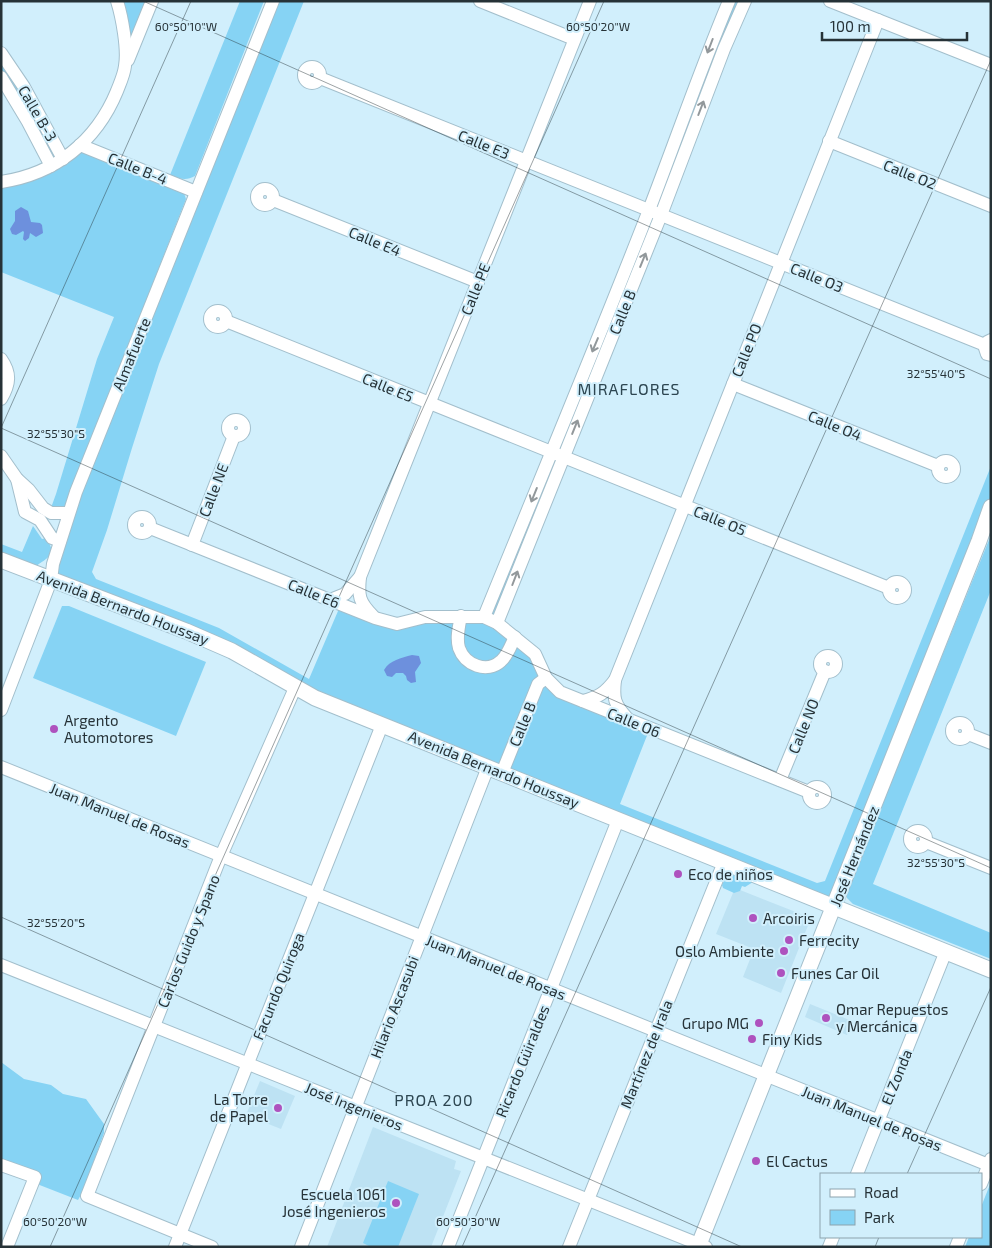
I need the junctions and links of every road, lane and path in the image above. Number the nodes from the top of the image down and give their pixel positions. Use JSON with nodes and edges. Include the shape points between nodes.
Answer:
{"nodes":[{"id":1,"x":117,"y":1,"type":"edge"},
{"id":2,"x":152,"y":1,"type":"edge"},
{"id":3,"x":273,"y":1,"type":"edge"},
{"id":4,"x":480,"y":1,"type":"edge"},
{"id":5,"x":590,"y":1,"type":"edge"},
{"id":6,"x":730,"y":1,"type":"edge"},
{"id":7,"x":745,"y":1,"type":"edge"},
{"id":8,"x":830,"y":1,"type":"edge"},
{"id":9,"x":878,"y":20,"type":"junction"},
{"id":10,"x":574,"y":39,"type":"junction"},
{"id":11,"x":1,"y":53,"type":"edge"},
{"id":12,"x":126,"y":65,"type":"junction"},
{"id":13,"x":991,"y":66,"type":"edge"},
{"id":14,"x":1,"y":77,"type":"edge"},
{"id":15,"x":320,"y":78,"type":"dead end"},
{"id":16,"x":830,"y":142,"type":"junction"},
{"id":17,"x":80,"y":145,"type":"junction"},
{"id":18,"x":64,"y":153,"type":"junction"},
{"id":19,"x":526,"y":161,"type":"junction"},
{"id":20,"x":51,"y":166,"type":"junction"},
{"id":21,"x":1,"y":182,"type":"edge"},
{"id":22,"x":196,"y":192,"type":"junction"},
{"id":23,"x":273,"y":200,"type":"dead end"},
{"id":24,"x":991,"y":206,"type":"edge"},
{"id":25,"x":655,"y":212,"type":"junction"},
{"id":26,"x":781,"y":263,"type":"junction"},
{"id":27,"x":478,"y":282,"type":"junction"},
{"id":28,"x":226,"y":321,"type":"dead end"},
{"id":29,"x":989,"y":346,"type":"edge"},
{"id":30,"x":1,"y":358,"type":"edge"},
{"id":31,"x":732,"y":384,"type":"junction"},
{"id":32,"x":1,"y":399,"type":"edge"},
{"id":33,"x":429,"y":403,"type":"junction"},
{"id":34,"x":234,"y":436,"type":"dead end"},
{"id":35,"x":557,"y":454,"type":"junction"},
{"id":36,"x":1,"y":456,"type":"edge"},
{"id":37,"x":938,"y":466,"type":"dead end"},
{"id":38,"x":684,"y":505,"type":"junction"},
{"id":39,"x":68,"y":513,"type":"junction"},
{"id":40,"x":990,"y":515,"type":"edge"},
{"id":41,"x":45,"y":517,"type":"junction"},
{"id":42,"x":150,"y":528,"type":"dead end"},
{"id":43,"x":60,"y":541,"type":"junction"},
{"id":44,"x":192,"y":544,"type":"junction"},
{"id":45,"x":1,"y":560,"type":"edge"},
{"id":46,"x":360,"y":577,"type":"junction"},
{"id":47,"x":51,"y":580,"type":"junction"},
{"id":48,"x":889,"y":588,"type":"dead end"},
{"id":49,"x":330,"y":600,"type":"junction"},
{"id":50,"x":461,"y":616,"type":"junction"},
{"id":51,"x":374,"y":618,"type":"junction"},
{"id":52,"x":484,"y":618,"type":"junction"},
{"id":53,"x":497,"y":623,"type":"junction"},
{"id":54,"x":515,"y":637,"type":"junction"},
{"id":55,"x":825,"y":672,"type":"dead end"},
{"id":56,"x":546,"y":678,"type":"junction"},
{"id":57,"x":615,"y":680,"type":"junction"},
{"id":58,"x":295,"y":688,"type":"junction"},
{"id":59,"x":583,"y":701,"type":"junction"},
{"id":60,"x":1,"y":710,"type":"edge"},
{"id":61,"x":628,"y":719,"type":"junction"},
{"id":62,"x":382,"y":725,"type":"junction"},
{"id":63,"x":968,"y":734,"type":"dead end"},
{"id":64,"x":991,"y":743,"type":"edge"},
{"id":65,"x":1,"y":767,"type":"edge"},
{"id":66,"x":488,"y":767,"type":"junction"},
{"id":67,"x":502,"y":773,"type":"junction"},
{"id":68,"x":780,"y":780,"type":"junction"},
{"id":69,"x":809,"y":792,"type":"dead end"},
{"id":70,"x":618,"y":820,"type":"junction"},
{"id":71,"x":926,"y":842,"type":"dead end"},
{"id":72,"x":221,"y":856,"type":"junction"},
{"id":73,"x":724,"y":862,"type":"junction"},
{"id":74,"x":991,"y":868,"type":"edge"},
{"id":75,"x":315,"y":894,"type":"junction"},
{"id":76,"x":834,"y":906,"type":"junction"},
{"id":77,"x":422,"y":937,"type":"junction"},
{"id":78,"x":946,"y":952,"type":"junction"},
{"id":79,"x":1,"y":965,"type":"edge"},
{"id":80,"x":991,"y":970,"type":"edge"},
{"id":81,"x":551,"y":989,"type":"junction"},
{"id":82,"x":154,"y":1026,"type":"junction"},
{"id":83,"x":656,"y":1031,"type":"junction"},
{"id":84,"x":248,"y":1063,"type":"junction"},
{"id":85,"x":766,"y":1075,"type":"junction"},
{"id":86,"x":356,"y":1106,"type":"junction"},
{"id":87,"x":879,"y":1121,"type":"junction"},
{"id":88,"x":484,"y":1158,"type":"junction"},
{"id":89,"x":990,"y":1163,"type":"edge"},
{"id":90,"x":1,"y":1165,"type":"edge"},
{"id":91,"x":858,"y":1173,"type":"edge"},
{"id":92,"x":982,"y":1182,"type":"edge"},
{"id":93,"x":588,"y":1199,"type":"junction"},
{"id":94,"x":180,"y":1234,"type":"junction"},
{"id":95,"x":701,"y":1246,"type":"edge"},
{"id":96,"x":7,"y":1247,"type":"edge"},
{"id":97,"x":175,"y":1247,"type":"edge"},
{"id":98,"x":212,"y":1247,"type":"edge"},
{"id":99,"x":301,"y":1247,"type":"edge"},
{"id":100,"x":448,"y":1247,"type":"edge"},
{"id":101,"x":569,"y":1247,"type":"edge"}],
"edges":[{"from":1,"to":12,"type":"street"},
{"from":2,"to":12,"type":"street"},
{"from":3,"to":22,"type":"street","name":"Almafuerte"},
{"from":4,"to":10,"type":"street"},
{"from":5,"to":10,"type":"street","name":"Calle PE"},
{"from":6,"to":25,"type":"street","name":"Calle B","one_way":true,"via":[[711,43]]},
{"from":25,"to":7,"type":"street","name":"Calle B","one_way":true},
{"from":8,"to":9,"type":"street"},
{"from":9,"to":13,"type":"street"},
{"from":9,"to":16,"type":"street","name":"Calle PO"},
{"from":10,"to":19,"type":"street","name":"Calle PE"},
{"from":11,"to":18,"type":"street","name":"Calle B-3"},
{"from":12,"to":17,"type":"street","via":[[105,116]]},
{"from":14,"to":20,"type":"street","name":"Calle B-3"},
{"from":15,"to":19,"type":"street","name":"Calle E3"},
{"from":16,"to":24,"type":"street","name":"Calle O2"},
{"from":16,"to":26,"type":"street","name":"Calle PO"},
{"from":17,"to":18,"type":"street"},
{"from":17,"to":22,"type":"street","name":"Calle B-4"},
{"from":18,"to":20,"type":"street"},
{"from":19,"to":25,"type":"street","name":"Calle E3"},
{"from":19,"to":27,"type":"street","name":"Calle PE"},
{"from":20,"to":21,"type":"street","via":[[33,175]]},
{"from":22,"to":39,"type":"street","name":"Almafuerte"},
{"from":23,"to":27,"type":"street","name":"Calle E4"},
{"from":25,"to":26,"type":"street","name":"Calle O3"},
{"from":25,"to":35,"type":"street","name":"Calle B"},
{"from":26,"to":29,"type":"street","name":"Calle O3"},
{"from":26,"to":31,"type":"street","name":"Calle PO"},
{"from":27,"to":33,"type":"street","name":"Calle PE"},
{"from":28,"to":33,"type":"street","name":"Calle E5"},
{"from":30,"to":32,"type":"street","via":[[9,377]]},
{"from":31,"to":37,"type":"street","name":"Calle O4"},
{"from":31,"to":38,"type":"street","name":"Calle PO"},
{"from":33,"to":35,"type":"street","name":"Calle E5"},
{"from":33,"to":46,"type":"street","name":"Calle PE"},
{"from":34,"to":44,"type":"street","name":"Calle NE"},
{"from":35,"to":38,"type":"street","name":"Calle O5"},
{"from":35,"to":52,"type":"street","name":"Calle B","one_way":true},
{"from":53,"to":35,"type":"street","name":"Calle B","one_way":true},
{"from":36,"to":41,"type":"street","via":[[17,479],[25,512]]},
{"from":38,"to":48,"type":"street","name":"Calle O5"},
{"from":38,"to":57,"type":"street","name":"Calle PO"},
{"from":39,"to":41,"type":"street"},
{"from":39,"to":43,"type":"street","name":"Almafuerte"},
{"from":40,"to":76,"type":"main road","name":"José Hernández"},
{"from":41,"to":43,"type":"street","via":[[52,538]]},
{"from":42,"to":44,"type":"street","name":"Calle E6"},
{"from":43,"to":47,"type":"street","name":"Almafuerte"},
{"from":44,"to":49,"type":"street","name":"Calle E6"},
{"from":45,"to":47,"type":"main road","name":"Avenida Bernardo Houssay"},
{"from":46,"to":49,"type":"street","name":"Calle PE","via":[[345,594]]},
{"from":46,"to":51,"type":"street","name":"Calle PE","via":[[362,606]]},
{"from":47,"to":58,"type":"main road","name":"Avenida Bernardo Houssay","via":[[217,644]]},
{"from":47,"to":60,"type":"street","name":"Almafuerte"},
{"from":49,"to":51,"type":"street","name":"Calle E6"},
{"from":50,"to":51,"type":"street","name":"Calle E6","via":[[397,624]]},
{"from":50,"to":52,"type":"street","name":"Calle E6"},
{"from":50,"to":54,"type":"street","via":[[459,647],[463,656],[478,666],[486,668],[500,662]]},
{"from":52,"to":53,"type":"street","name":"Calle O6"},
{"from":53,"to":54,"type":"street","name":"Calle O6"},
{"from":54,"to":56,"type":"street","name":"Calle O6","via":[[535,654]]},
{"from":55,"to":68,"type":"street","name":"Calle NO"},
{"from":56,"to":59,"type":"street","name":"Calle O6","via":[[560,692]]},
{"from":56,"to":67,"type":"street","name":"Calle B","via":[[538,684]]},
{"from":57,"to":59,"type":"street","name":"Calle PO","via":[[606,691]]},
{"from":57,"to":61,"type":"street","name":"Calle PO","via":[[614,696],[618,708]]},
{"from":58,"to":62,"type":"main road","name":"Avenida Bernardo Houssay"},
{"from":58,"to":72,"type":"street","name":"Carlos Guido y Spano"},
{"from":59,"to":61,"type":"street","name":"Calle O6"},
{"from":61,"to":68,"type":"street","name":"Calle O6"},
{"from":62,"to":66,"type":"main road","name":"Avenida Bernardo Houssay"},
{"from":62,"to":75,"type":"street","name":"Facundo Quiroga"},
{"from":63,"to":64,"type":"street"},
{"from":65,"to":72,"type":"street","name":"Juan Manuel de Rosas"},
{"from":66,"to":67,"type":"main road","name":"Avenida Bernardo Houssay"},
{"from":66,"to":77,"type":"street","name":"Hilario Ascasubi"},
{"from":67,"to":70,"type":"main road","name":"Avenida Bernardo Houssay"},
{"from":68,"to":69,"type":"street","name":"Calle O6"},
{"from":70,"to":73,"type":"main road","name":"Avenida Bernardo Houssay"},
{"from":70,"to":81,"type":"street","name":"Ricardo Güiraldes"},
{"from":71,"to":74,"type":"street"},
{"from":72,"to":75,"type":"street","name":"Juan Manuel de Rosas"},
{"from":72,"to":82,"type":"street","name":"Carlos Guido y Spano"},
{"from":73,"to":76,"type":"main road","name":"Avenida Bernardo Houssay"},
{"from":73,"to":83,"type":"street","name":"Martínez de Irala"},
{"from":75,"to":77,"type":"street","name":"Juan Manuel de Rosas"},
{"from":75,"to":84,"type":"street","name":"Facundo Quiroga"},
{"from":76,"to":78,"type":"main road","name":"Avenida Bernardo Houssay"},
{"from":76,"to":85,"type":"main road","name":"José Hernández"},
{"from":77,"to":81,"type":"street","name":"Juan Manuel de Rosas"},
{"from":77,"to":86,"type":"street","name":"Hilario Ascasubi"},
{"from":78,"to":80,"type":"main road","name":"Avenida Bernardo Houssay"},
{"from":78,"to":87,"type":"street","name":"El Zonda"},
{"from":79,"to":82,"type":"street","name":"José Ingenieros"},
{"from":81,"to":83,"type":"street","name":"Juan Manuel de Rosas"},
{"from":81,"to":88,"type":"street","name":"Ricardo Güiraldes"},
{"from":82,"to":84,"type":"street","name":"José Ingenieros"},
{"from":82,"to":94,"type":"street","name":"Carlos Guido y Spano","via":[[87,1196]]},
{"from":83,"to":85,"type":"street","name":"Juan Manuel de Rosas"},
{"from":83,"to":93,"type":"street","name":"Martínez de Irala"},
{"from":84,"to":86,"type":"street","name":"José Ingenieros"},
{"from":84,"to":94,"type":"street","name":"Facundo Quiroga"},
{"from":85,"to":87,"type":"street","name":"Juan Manuel de Rosas"},
{"from":85,"to":95,"type":"main road","name":"José Hernández"},
{"from":86,"to":88,"type":"street","name":"José Ingenieros"},
{"from":86,"to":99,"type":"street","name":"Hilario Ascasubi"},
{"from":87,"to":89,"type":"street","name":"Juan Manuel de Rosas"},
{"from":87,"to":91,"type":"street","name":"El Zonda"},
{"from":88,"to":93,"type":"street","name":"José Ingenieros"},
{"from":88,"to":100,"type":"street","name":"Ricardo Güiraldes"},
{"from":89,"to":92,"type":"street"},
{"from":90,"to":96,"type":"street","via":[[35,1177]]},
{"from":93,"to":95,"type":"street","name":"José Ingenieros"},
{"from":93,"to":101,"type":"street","name":"Martínez de Irala"},
{"from":94,"to":97,"type":"street","name":"Facundo Quiroga"},
{"from":94,"to":98,"type":"street"}]}
